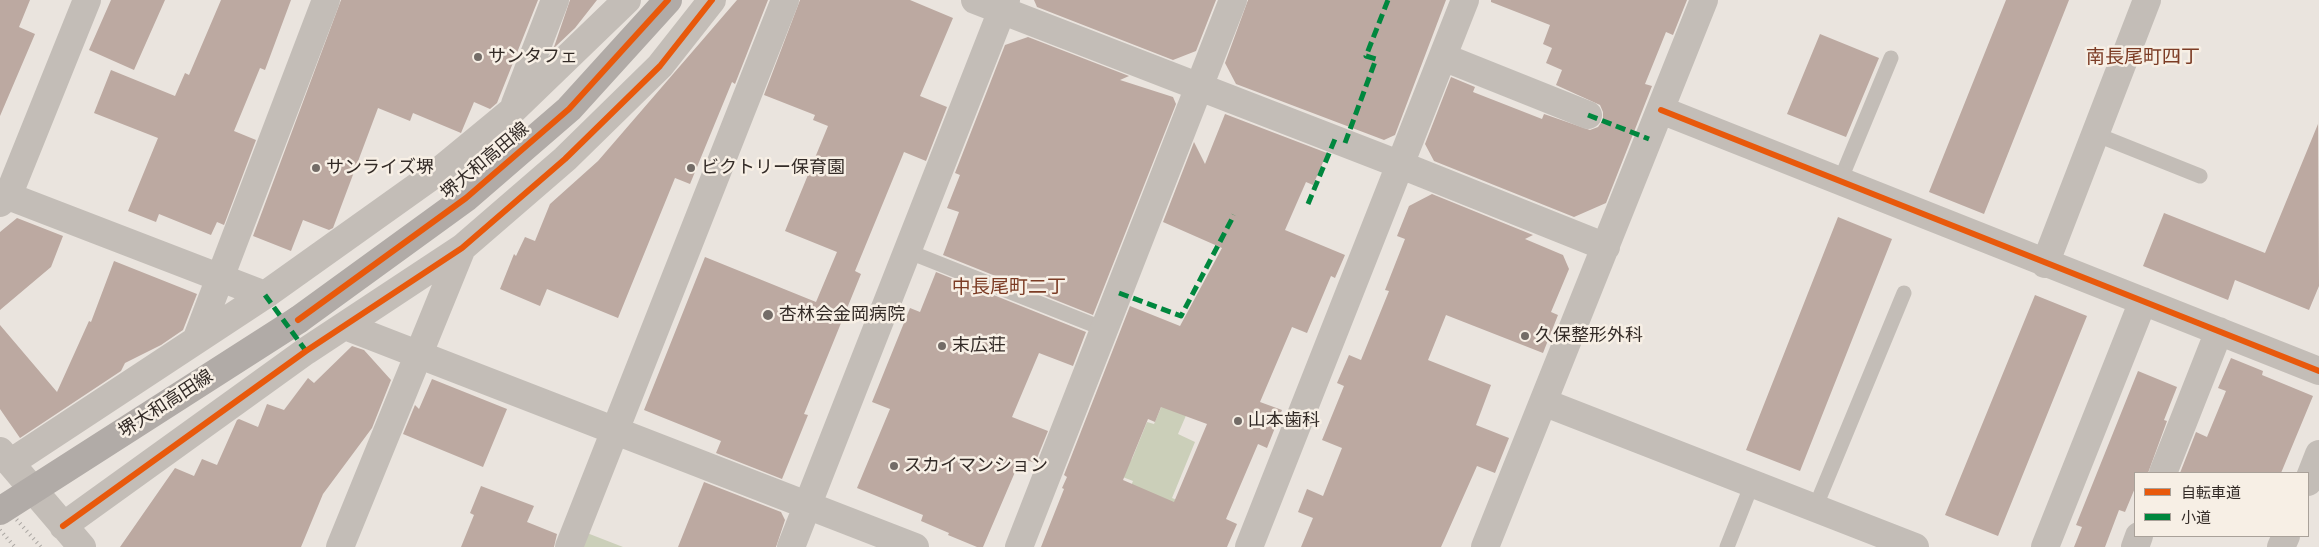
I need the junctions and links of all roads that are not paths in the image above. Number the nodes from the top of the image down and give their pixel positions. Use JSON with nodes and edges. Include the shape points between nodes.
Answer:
{"nodes":[{"id":1,"x":87,"y":0,"type":"edge"},
{"id":2,"x":326,"y":0,"type":"edge"},
{"id":3,"x":555,"y":0,"type":"edge"},
{"id":4,"x":627,"y":0,"type":"edge"},
{"id":5,"x":668,"y":0,"type":"edge"},
{"id":6,"x":712,"y":0,"type":"edge"},
{"id":7,"x":785,"y":0,"type":"edge"},
{"id":8,"x":975,"y":0,"type":"edge"},
{"id":9,"x":1233,"y":0,"type":"edge"},
{"id":10,"x":1465,"y":0,"type":"edge"},
{"id":11,"x":1704,"y":0,"type":"edge"},
{"id":12,"x":2147,"y":0,"type":"edge"},
{"id":13,"x":1004,"y":5,"type":"edge"},
{"id":14,"x":1443,"y":57,"type":"junction"},
{"id":15,"x":1891,"y":58,"type":"dead end"},
{"id":16,"x":1199,"y":87,"type":"junction"},
{"id":17,"x":513,"y":110,"type":"junction"},
{"id":18,"x":1661,"y":110,"type":"junction"},
{"id":19,"x":1588,"y":116,"type":"dead end"},
{"id":20,"x":2095,"y":134,"type":"junction"},
{"id":21,"x":1401,"y":164,"type":"junction"},
{"id":22,"x":2200,"y":176,"type":"dead end"},
{"id":23,"x":1840,"y":181,"type":"junction"},
{"id":24,"x":4,"y":199,"type":"edge"},
{"id":25,"x":1606,"y":247,"type":"junction"},
{"id":26,"x":462,"y":248,"type":"junction"},
{"id":27,"x":907,"y":251,"type":"junction"},
{"id":28,"x":2045,"y":264,"type":"junction"},
{"id":29,"x":220,"y":278,"type":"junction"},
{"id":30,"x":1904,"y":293,"type":"dead end"},
{"id":31,"x":265,"y":295,"type":"junction"},
{"id":32,"x":2143,"y":301,"type":"junction"},
{"id":33,"x":345,"y":326,"type":"junction"},
{"id":34,"x":1104,"y":329,"type":"junction"},
{"id":35,"x":2219,"y":331,"type":"junction"},
{"id":36,"x":197,"y":338,"type":"junction"},
{"id":37,"x":418,"y":354,"type":"junction"},
{"id":38,"x":2319,"y":371,"type":"edge"},
{"id":39,"x":1543,"y":402,"type":"junction"},
{"id":40,"x":614,"y":430,"type":"junction"},
{"id":41,"x":2319,"y":454,"type":"edge"},
{"id":42,"x":5,"y":457,"type":"edge"},
{"id":43,"x":2164,"y":472,"type":"edge"},
{"id":44,"x":2309,"y":479,"type":"edge"},
{"id":45,"x":1752,"y":484,"type":"junction"},
{"id":46,"x":807,"y":505,"type":"junction"},
{"id":47,"x":1815,"y":508,"type":"junction"},
{"id":48,"x":0,"y":511,"type":"edge"},
{"id":49,"x":63,"y":526,"type":"junction"},
{"id":50,"x":82,"y":547,"type":"edge"},
{"id":51,"x":340,"y":547,"type":"edge"},
{"id":52,"x":569,"y":547,"type":"edge"},
{"id":53,"x":791,"y":547,"type":"edge"},
{"id":54,"x":914,"y":547,"type":"edge"},
{"id":55,"x":1019,"y":547,"type":"edge"},
{"id":56,"x":1249,"y":547,"type":"edge"},
{"id":57,"x":1485,"y":547,"type":"edge"},
{"id":58,"x":1727,"y":547,"type":"edge"},
{"id":59,"x":1916,"y":547,"type":"edge"},
{"id":60,"x":2045,"y":547,"type":"edge"}],
"edges":[{"from":1,"to":24,"type":"street"},
{"from":2,"to":29,"type":"street"},
{"from":3,"to":17,"type":"street"},
{"from":4,"to":17,"type":"street"},
{"from":5,"to":48,"type":"main road","name":"堺大和高田線","bridge":true,"via":[[569,109],[466,198],[298,320]]},
{"from":6,"to":26,"type":"street","via":[[660,66],[565,159]]},
{"from":7,"to":40,"type":"street"},
{"from":8,"to":13,"type":"street"},
{"from":9,"to":16,"type":"street"},
{"from":10,"to":14,"type":"street"},
{"from":11,"to":18,"type":"street"},
{"from":12,"to":20,"type":"street"},
{"from":13,"to":16,"type":"street"},
{"from":13,"to":27,"type":"street"},
{"from":14,"to":19,"type":"street"},
{"from":14,"to":21,"type":"street"},
{"from":15,"to":23,"type":"lane"},
{"from":16,"to":21,"type":"street"},
{"from":16,"to":34,"type":"street"},
{"from":17,"to":31,"type":"street","via":[[438,171]]},
{"from":18,"to":23,"type":"street"},
{"from":18,"to":25,"type":"street"},
{"from":20,"to":22,"type":"lane"},
{"from":20,"to":28,"type":"street"},
{"from":21,"to":25,"type":"street"},
{"from":21,"to":56,"type":"street"},
{"from":23,"to":28,"type":"street"},
{"from":24,"to":29,"type":"street"},
{"from":25,"to":39,"type":"street"},
{"from":26,"to":33,"type":"street"},
{"from":26,"to":37,"type":"street"},
{"from":27,"to":34,"type":"lane"},
{"from":27,"to":46,"type":"street"},
{"from":28,"to":32,"type":"street"},
{"from":29,"to":31,"type":"street"},
{"from":29,"to":36,"type":"street"},
{"from":30,"to":47,"type":"lane"},
{"from":31,"to":36,"type":"street"},
{"from":32,"to":35,"type":"street"},
{"from":32,"to":60,"type":"street"},
{"from":33,"to":37,"type":"street"},
{"from":33,"to":49,"type":"street"},
{"from":34,"to":55,"type":"street"},
{"from":35,"to":38,"type":"street"},
{"from":35,"to":43,"type":"street"},
{"from":36,"to":42,"type":"street"},
{"from":37,"to":40,"type":"street"},
{"from":37,"to":51,"type":"street"},
{"from":39,"to":45,"type":"street"},
{"from":39,"to":57,"type":"street"},
{"from":40,"to":46,"type":"street"},
{"from":40,"to":52,"type":"street"},
{"from":41,"to":44,"type":"street"},
{"from":42,"to":49,"type":"street"},
{"from":45,"to":47,"type":"street"},
{"from":45,"to":58,"type":"lane"},
{"from":46,"to":53,"type":"street"},
{"from":46,"to":54,"type":"street"},
{"from":47,"to":59,"type":"street"},
{"from":49,"to":50,"type":"street"}]}
